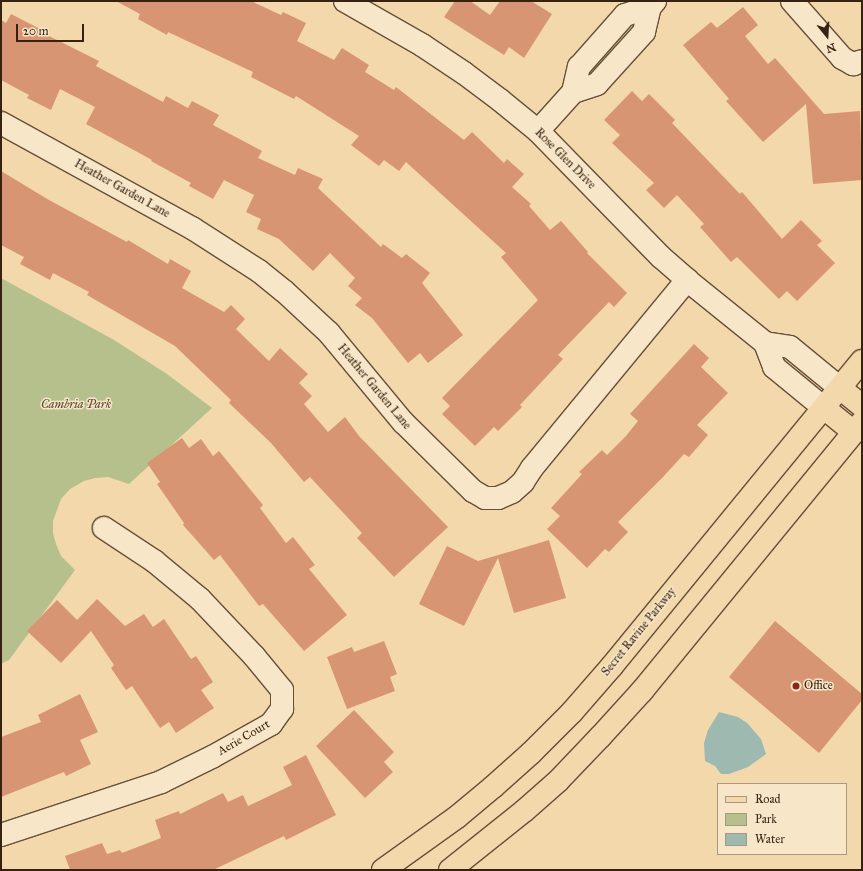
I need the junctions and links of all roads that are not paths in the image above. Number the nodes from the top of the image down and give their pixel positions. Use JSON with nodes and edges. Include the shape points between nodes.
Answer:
{"nodes":[{"id":1,"x":345,"y":1,"type":"edge"},
{"id":2,"x":792,"y":1,"type":"edge"},
{"id":3,"x":652,"y":4,"type":"edge"},
{"id":4,"x":598,"y":45,"type":"junction"},
{"id":5,"x":617,"y":62,"type":"junction"},
{"id":6,"x":862,"y":62,"type":"edge"},
{"id":7,"x":573,"y":92,"type":"junction"},
{"id":8,"x":1,"y":123,"type":"edge"},
{"id":9,"x":538,"y":131,"type":"junction"},
{"id":10,"x":687,"y":280,"type":"junction"},
{"id":11,"x":765,"y":343,"type":"junction"},
{"id":12,"x":862,"y":361,"type":"edge"},
{"id":13,"x":840,"y":388,"type":"junction"},
{"id":14,"x":862,"y":406,"type":"edge"},
{"id":15,"x":824,"y":408,"type":"junction"},
{"id":16,"x":859,"y":431,"type":"edge"},
{"id":17,"x":104,"y":528,"type":"dead end"},
{"id":18,"x":1,"y":835,"type":"edge"},
{"id":19,"x":383,"y":870,"type":"edge"},
{"id":20,"x":450,"y":870,"type":"edge"}],
"edges":[{"from":1,"to":9,"type":"street","name":"Rose Glen Drive","via":[[422,45],[464,73]]},
{"from":2,"to":6,"type":"street","via":[[842,58],[853,64]]},
{"from":3,"to":4,"type":"street","via":[[625,15]]},
{"from":3,"to":5,"type":"street","via":[[644,32]]},
{"from":4,"to":5,"type":"street"},
{"from":4,"to":7,"type":"street","via":[[579,67]]},
{"from":5,"to":7,"type":"street","via":[[597,84]]},
{"from":7,"to":9,"type":"street"},
{"from":8,"to":10,"type":"street","name":"Heather Garden Lane","via":[[192,228],[259,271],[329,333],[402,422],[473,491],[485,498],[498,498],[512,492],[523,482]]},
{"from":9,"to":10,"type":"street","name":"Rose Glen Drive","via":[[661,257]]},
{"from":10,"to":11,"type":"street","name":"Rose Glen Drive"},
{"from":11,"to":13,"type":"street","name":"Rose Glen Drive","via":[[790,347]]},
{"from":11,"to":15,"type":"street","via":[[774,367]]},
{"from":12,"to":13,"type":"main road","name":"Secret Ravine Parkway"},
{"from":13,"to":14,"type":"main road"},
{"from":13,"to":15,"type":"main road","name":"Secret Ravine Parkway"},
{"from":15,"to":16,"type":"main road"},
{"from":15,"to":19,"type":"main road","name":"Secret Ravine Parkway","via":[[572,712],[493,787]]},
{"from":16,"to":20,"type":"main road","via":[[642,691],[601,736],[530,806]]},
{"from":17,"to":18,"type":"street","name":"Aerie Court","via":[[200,598],[282,690],[282,709],[271,724],[160,782]]}]}
